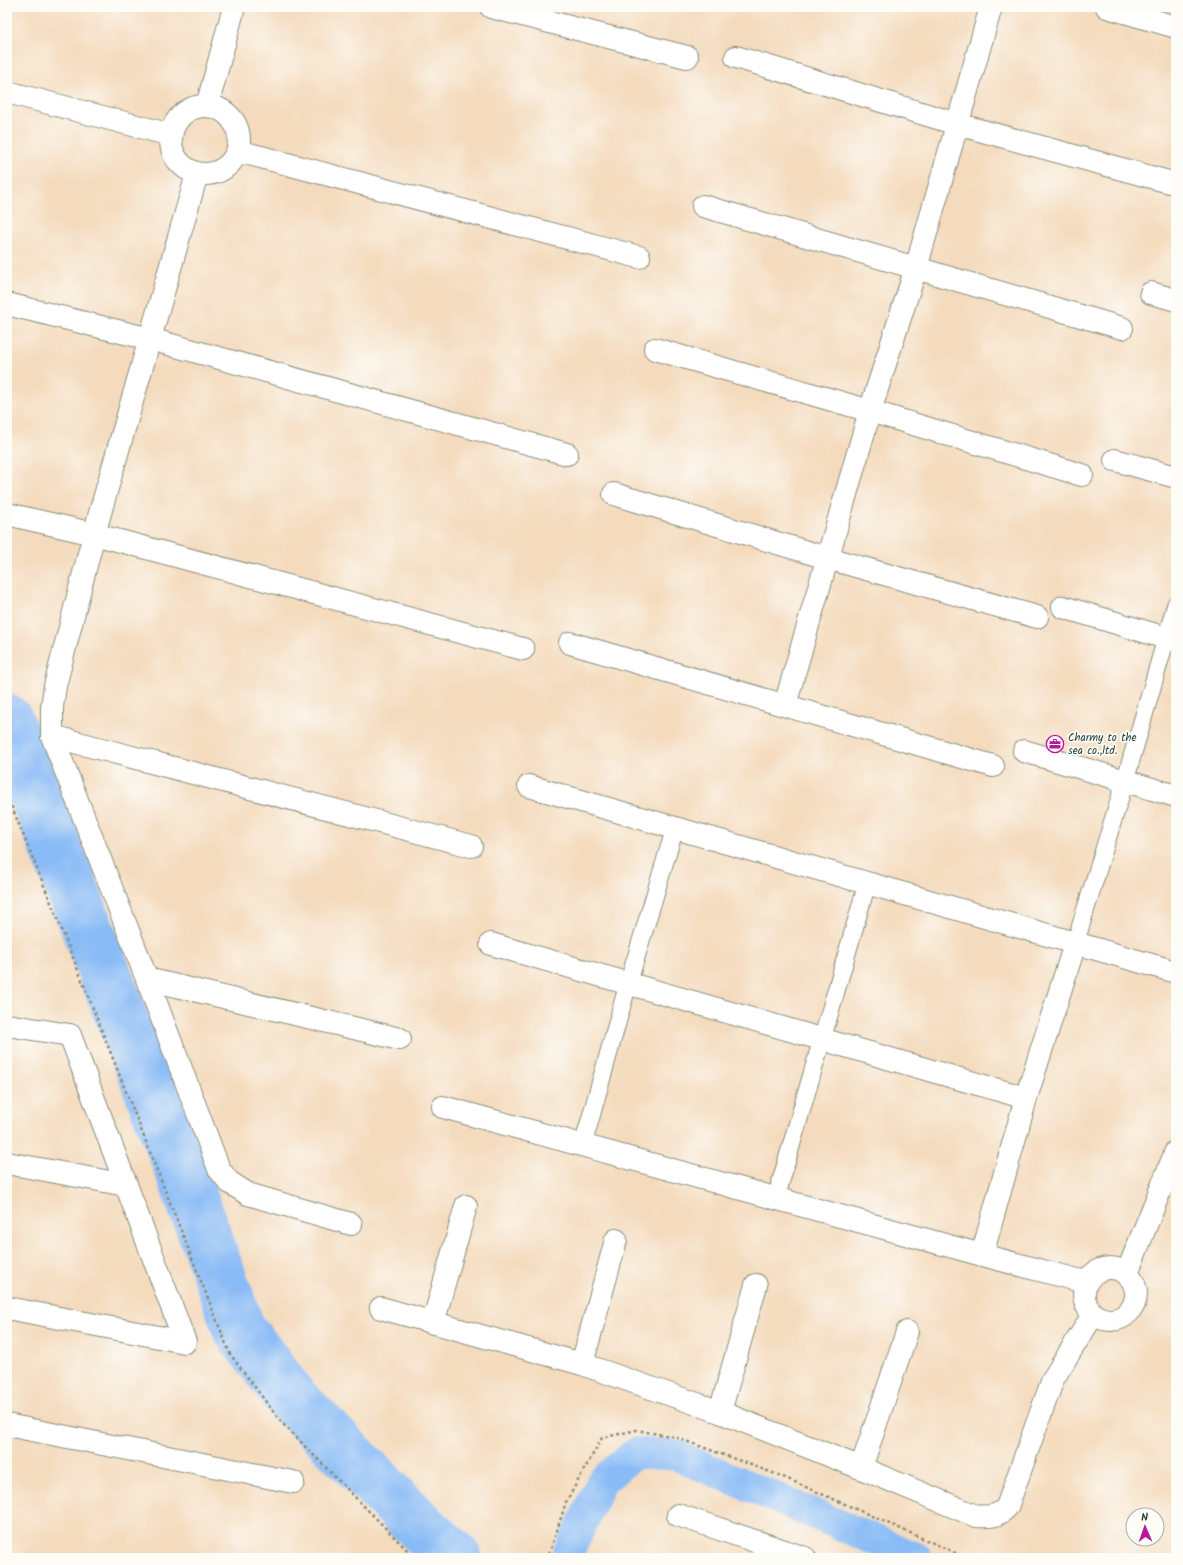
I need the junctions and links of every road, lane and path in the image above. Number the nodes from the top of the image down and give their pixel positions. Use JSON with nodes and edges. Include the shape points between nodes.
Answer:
{"nodes":[{"id":1,"x":234,"y":7,"type":"edge"},
{"id":2,"x":491,"y":7,"type":"edge"},
{"id":3,"x":991,"y":7,"type":"edge"},
{"id":4,"x":1107,"y":7,"type":"edge"},
{"id":5,"x":1176,"y":27,"type":"edge"},
{"id":6,"x":687,"y":57,"type":"dead end"},
{"id":7,"x":736,"y":57,"type":"dead end"},
{"id":8,"x":7,"y":92,"type":"edge"},
{"id":9,"x":207,"y":106,"type":"junction"},
{"id":10,"x":957,"y":124,"type":"junction"},
{"id":11,"x":171,"y":135,"type":"junction"},
{"id":12,"x":238,"y":151,"type":"junction"},
{"id":13,"x":196,"y":174,"type":"junction"},
{"id":14,"x":1169,"y":182,"type":"dead end"},
{"id":15,"x":703,"y":206,"type":"dead end"},
{"id":16,"x":639,"y":257,"type":"dead end"},
{"id":17,"x":916,"y":268,"type":"junction"},
{"id":18,"x":1150,"y":293,"type":"dead end"},
{"id":19,"x":1176,"y":300,"type":"edge"},
{"id":20,"x":7,"y":304,"type":"edge"},
{"id":21,"x":1122,"y":328,"type":"dead end"},
{"id":22,"x":150,"y":340,"type":"junction"},
{"id":23,"x":655,"y":349,"type":"dead end"},
{"id":24,"x":870,"y":411,"type":"junction"},
{"id":25,"x":567,"y":454,"type":"dead end"},
{"id":26,"x":1115,"y":460,"type":"dead end"},
{"id":27,"x":1082,"y":476,"type":"dead end"},
{"id":28,"x":1176,"y":477,"type":"edge"},
{"id":29,"x":614,"y":494,"type":"dead end"},
{"id":30,"x":7,"y":514,"type":"edge"},
{"id":31,"x":94,"y":534,"type":"junction"},
{"id":32,"x":827,"y":558,"type":"junction"},
{"id":33,"x":1176,"y":604,"type":"edge"},
{"id":34,"x":1064,"y":607,"type":"dead end"},
{"id":35,"x":1037,"y":617,"type":"dead end"},
{"id":36,"x":1171,"y":640,"type":"edge"},
{"id":37,"x":570,"y":643,"type":"dead end"},
{"id":38,"x":522,"y":649,"type":"dead end"},
{"id":39,"x":785,"y":704,"type":"junction"},
{"id":40,"x":52,"y":736,"type":"junction"},
{"id":41,"x":1024,"y":751,"type":"dead end"},
{"id":42,"x":993,"y":766,"type":"dead end"},
{"id":43,"x":1125,"y":781,"type":"junction"},
{"id":44,"x":529,"y":786,"type":"dead end"},
{"id":45,"x":7,"y":796,"type":"edge"},
{"id":46,"x":1176,"y":796,"type":"edge"},
{"id":47,"x":675,"y":828,"type":"junction"},
{"id":48,"x":471,"y":846,"type":"dead end"},
{"id":49,"x":867,"y":884,"type":"junction"},
{"id":50,"x":491,"y":944,"type":"dead end"},
{"id":51,"x":1075,"y":944,"type":"junction"},
{"id":52,"x":1176,"y":972,"type":"edge"},
{"id":53,"x":147,"y":979,"type":"junction"},
{"id":54,"x":628,"y":984,"type":"junction"},
{"id":55,"x":7,"y":1025,"type":"edge"},
{"id":56,"x":400,"y":1039,"type":"dead end"},
{"id":57,"x":822,"y":1039,"type":"junction"},
{"id":58,"x":1026,"y":1098,"type":"junction"},
{"id":59,"x":443,"y":1107,"type":"dead end"},
{"id":60,"x":583,"y":1145,"type":"junction"},
{"id":61,"x":1176,"y":1151,"type":"edge"},
{"id":62,"x":7,"y":1163,"type":"edge"},
{"id":63,"x":126,"y":1184,"type":"junction"},
{"id":64,"x":776,"y":1198,"type":"junction"},
{"id":65,"x":466,"y":1206,"type":"dead end"},
{"id":66,"x":351,"y":1224,"type":"dead end"},
{"id":67,"x":616,"y":1240,"type":"dead end"},
{"id":68,"x":982,"y":1255,"type":"junction"},
{"id":69,"x":1127,"y":1273,"type":"junction"},
{"id":70,"x":1085,"y":1282,"type":"junction"},
{"id":71,"x":756,"y":1285,"type":"dead end"},
{"id":72,"x":7,"y":1308,"type":"edge"},
{"id":73,"x":381,"y":1308,"type":"dead end"},
{"id":74,"x":1093,"y":1315,"type":"junction"},
{"id":75,"x":433,"y":1323,"type":"junction"},
{"id":76,"x":907,"y":1332,"type":"dead end"},
{"id":77,"x":582,"y":1364,"type":"junction"},
{"id":78,"x":720,"y":1412,"type":"junction"},
{"id":79,"x":7,"y":1425,"type":"edge"},
{"id":80,"x":862,"y":1468,"type":"junction"},
{"id":81,"x":293,"y":1482,"type":"dead end"},
{"id":82,"x":678,"y":1515,"type":"dead end"},
{"id":83,"x":415,"y":1558,"type":"edge"},
{"id":84,"x":544,"y":1558,"type":"edge"},
{"id":85,"x":805,"y":1558,"type":"edge"},
{"id":86,"x":967,"y":1558,"type":"edge"}],
"edges":[{"from":1,"to":9,"type":"street"},
{"from":2,"to":6,"type":"street"},
{"from":3,"to":10,"type":"street"},
{"from":4,"to":5,"type":"street"},
{"from":7,"to":10,"type":"street"},
{"from":8,"to":11,"type":"street"},
{"from":9,"to":11,"type":"street","via":[[197,106],[187,111],[174,125]]},
{"from":9,"to":12,"type":"street","via":[[219,109],[230,116],[237,126],[240,139]]},
{"from":10,"to":14,"type":"street"},
{"from":10,"to":17,"type":"street"},
{"from":11,"to":13,"type":"street","via":[[172,152],[182,166]]},
{"from":12,"to":13,"type":"street","via":[[232,163],[222,171],[210,175]]},
{"from":12,"to":16,"type":"street"},
{"from":13,"to":22,"type":"street"},
{"from":15,"to":17,"type":"street"},
{"from":17,"to":21,"type":"street"},
{"from":17,"to":24,"type":"street"},
{"from":18,"to":19,"type":"street"},
{"from":20,"to":22,"type":"street"},
{"from":22,"to":25,"type":"street"},
{"from":22,"to":31,"type":"street"},
{"from":23,"to":24,"type":"street"},
{"from":24,"to":27,"type":"street"},
{"from":24,"to":32,"type":"street"},
{"from":26,"to":28,"type":"street"},
{"from":29,"to":32,"type":"street"},
{"from":30,"to":31,"type":"street"},
{"from":31,"to":38,"type":"street"},
{"from":31,"to":40,"type":"street","via":[[55,686]]},
{"from":32,"to":35,"type":"street"},
{"from":32,"to":39,"type":"street"},
{"from":33,"to":36,"type":"lane"},
{"from":34,"to":36,"type":"street"},
{"from":36,"to":43,"type":"lane"},
{"from":37,"to":39,"type":"street"},
{"from":39,"to":42,"type":"street"},
{"from":40,"to":48,"type":"street"},
{"from":40,"to":53,"type":"street"},
{"from":41,"to":43,"type":"street"},
{"from":43,"to":46,"type":"street"},
{"from":43,"to":51,"type":"lane"},
{"from":44,"to":47,"type":"street"},
{"from":45,"to":83,"type":"path","via":[[230,1354],[281,1422]]},
{"from":47,"to":49,"type":"street"},
{"from":47,"to":54,"type":"lane"},
{"from":49,"to":51,"type":"street"},
{"from":49,"to":57,"type":"lane"},
{"from":50,"to":54,"type":"street"},
{"from":51,"to":52,"type":"street"},
{"from":51,"to":58,"type":"street"},
{"from":53,"to":56,"type":"street"},
{"from":53,"to":66,"type":"street","via":[[219,1170],[229,1182],[248,1194]]},
{"from":54,"to":57,"type":"street"},
{"from":54,"to":60,"type":"lane"},
{"from":55,"to":63,"type":"street","via":[[70,1035]]},
{"from":57,"to":58,"type":"street"},
{"from":57,"to":64,"type":"lane"},
{"from":58,"to":68,"type":"street"},
{"from":59,"to":60,"type":"street"},
{"from":60,"to":64,"type":"street"},
{"from":61,"to":69,"type":"street"},
{"from":62,"to":63,"type":"street"},
{"from":63,"to":72,"type":"street","via":[[185,1342]]},
{"from":64,"to":68,"type":"street"},
{"from":65,"to":75,"type":"street"},
{"from":67,"to":77,"type":"street"},
{"from":68,"to":70,"type":"street"},
{"from":69,"to":70,"type":"street","via":[[1116,1268],[1104,1268],[1093,1273]]},
{"from":69,"to":74,"type":"street","via":[[1134,1282],[1136,1294],[1134,1306],[1127,1315],[1116,1320],[1104,1320]]},
{"from":70,"to":74,"type":"street","via":[[1083,1294],[1086,1306]]},
{"from":71,"to":78,"type":"street"},
{"from":73,"to":75,"type":"street"},
{"from":74,"to":80,"type":"street","via":[[1053,1379],[1007,1507],[1000,1514],[989,1517],[976,1516]]},
{"from":75,"to":77,"type":"street"},
{"from":76,"to":80,"type":"street"},
{"from":77,"to":78,"type":"street"},
{"from":78,"to":80,"type":"street"},
{"from":79,"to":81,"type":"street"},
{"from":82,"to":85,"type":"street"},
{"from":84,"to":86,"type":"path","via":[[550,1552],[566,1502],[602,1438],[636,1430],[675,1437],[781,1476]]}]}
